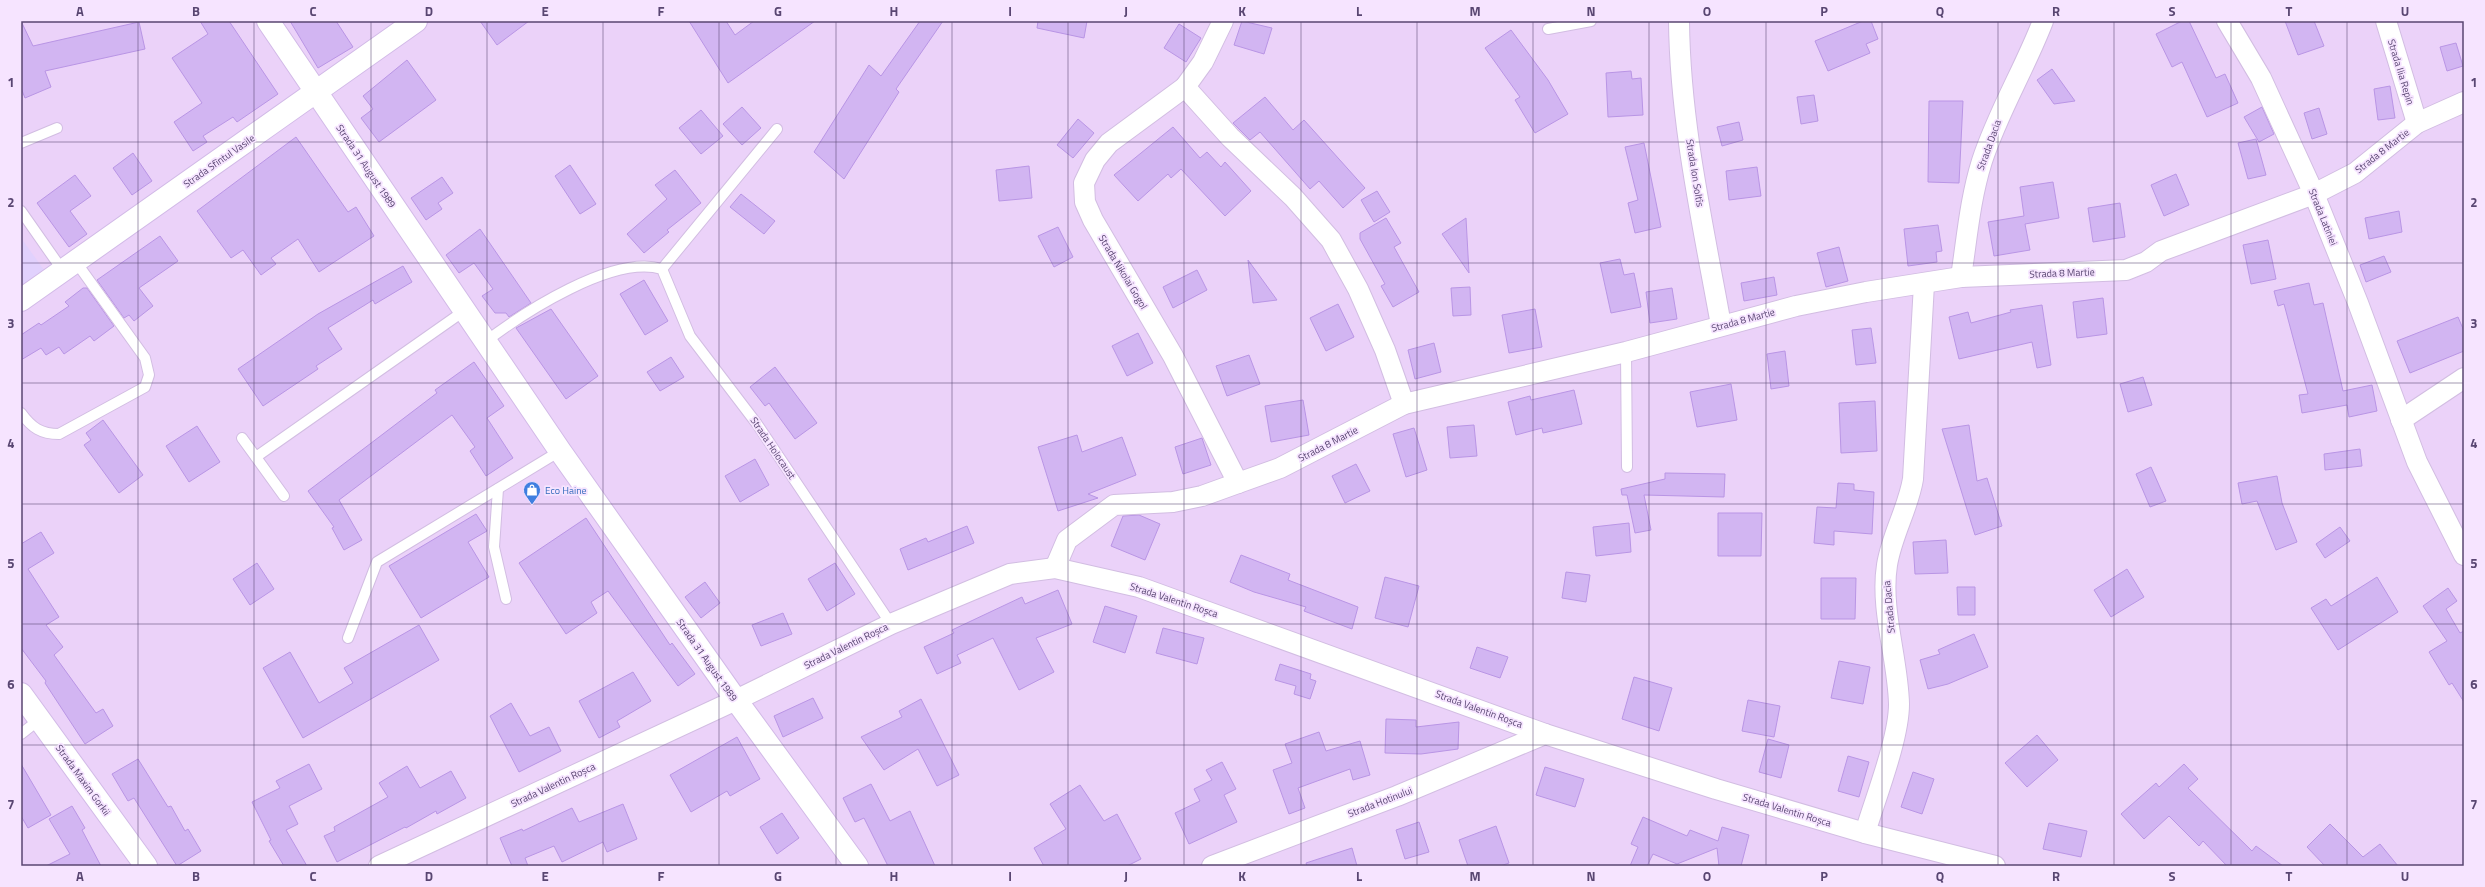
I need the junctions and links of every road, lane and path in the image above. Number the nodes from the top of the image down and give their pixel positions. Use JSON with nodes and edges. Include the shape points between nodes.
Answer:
{"nodes":[{"id":1,"x":268,"y":21,"type":"edge"},
{"id":2,"x":416,"y":21,"type":"edge"},
{"id":3,"x":1223,"y":21,"type":"edge"},
{"id":4,"x":1591,"y":21,"type":"edge"},
{"id":5,"x":1679,"y":21,"type":"edge"},
{"id":6,"x":2043,"y":21,"type":"edge"},
{"id":7,"x":2227,"y":21,"type":"edge"},
{"id":8,"x":2386,"y":21,"type":"edge"},
{"id":9,"x":1548,"y":28,"type":"dead end"},
{"id":10,"x":1185,"y":87,"type":"junction"},
{"id":11,"x":317,"y":92,"type":"junction"},
{"id":12,"x":2464,"y":102,"type":"edge"},
{"id":13,"x":2416,"y":123,"type":"junction"},
{"id":14,"x":57,"y":128,"type":"dead end"},
{"id":15,"x":777,"y":129,"type":"dead end"},
{"id":16,"x":21,"y":142,"type":"edge"},
{"id":17,"x":2314,"y":194,"type":"junction"},
{"id":18,"x":21,"y":210,"type":"edge"},
{"id":19,"x":69,"y":266,"type":"junction"},
{"id":20,"x":662,"y":269,"type":"junction"},
{"id":21,"x":1961,"y":277,"type":"junction"},
{"id":22,"x":1924,"y":284,"type":"junction"},
{"id":23,"x":21,"y":300,"type":"edge"},
{"id":24,"x":464,"y":311,"type":"junction"},
{"id":25,"x":1721,"y":325,"type":"junction"},
{"id":26,"x":485,"y":342,"type":"junction"},
{"id":27,"x":1626,"y":352,"type":"junction"},
{"id":28,"x":2464,"y":378,"type":"edge"},
{"id":29,"x":1404,"y":404,"type":"junction"},
{"id":30,"x":21,"y":413,"type":"edge"},
{"id":31,"x":2401,"y":420,"type":"junction"},
{"id":32,"x":242,"y":438,"type":"dead end"},
{"id":33,"x":560,"y":451,"type":"junction"},
{"id":34,"x":256,"y":457,"type":"junction"},
{"id":35,"x":1627,"y":467,"type":"dead end"},
{"id":36,"x":1238,"y":483,"type":"junction"},
{"id":37,"x":498,"y":489,"type":"junction"},
{"id":38,"x":284,"y":496,"type":"dead end"},
{"id":39,"x":2464,"y":555,"type":"edge"},
{"id":40,"x":1055,"y":568,"type":"junction"},
{"id":41,"x":506,"y":599,"type":"dead end"},
{"id":42,"x":892,"y":624,"type":"junction"},
{"id":43,"x":348,"y":638,"type":"dead end"},
{"id":44,"x":21,"y":694,"type":"edge"},
{"id":45,"x":736,"y":700,"type":"junction"},
{"id":46,"x":40,"y":719,"type":"junction"},
{"id":47,"x":21,"y":734,"type":"edge"},
{"id":48,"x":1546,"y":734,"type":"junction"},
{"id":49,"x":1865,"y":833,"type":"junction"},
{"id":50,"x":146,"y":866,"type":"edge"},
{"id":51,"x":379,"y":866,"type":"edge"},
{"id":52,"x":857,"y":866,"type":"edge"},
{"id":53,"x":1212,"y":866,"type":"edge"},
{"id":54,"x":1996,"y":866,"type":"edge"}],
"edges":[{"from":1,"to":11,"type":"street","name":"Strada 31 August 1989"},
{"from":2,"to":11,"type":"street","name":"Strada Sfîntul Vasile"},
{"from":3,"to":10,"type":"street","name":"Strada Nikolai Gogol","via":[[1202,62]]},
{"from":4,"to":9,"type":"lane"},
{"from":5,"to":25,"type":"street","name":"Strada Ion Soltîs","via":[[1679,58],[1687,118]]},
{"from":6,"to":21,"type":"street","name":"Strada Dacia","via":[[2005,103],[1983,160],[1973,195]]},
{"from":7,"to":17,"type":"street","name":"Strada Latiniei","via":[[2261,78]]},
{"from":8,"to":13,"type":"street","name":"Strada Ilia Repin"},
{"from":10,"to":29,"type":"street","via":[[1230,137],[1293,197],[1331,240],[1358,289],[1385,350]]},
{"from":10,"to":36,"type":"street","name":"Strada Nikolai Gogol","via":[[1109,143],[1095,160],[1084,183],[1085,202],[1173,356]]},
{"from":11,"to":19,"type":"street","name":"Strada Sfîntul Vasile"},
{"from":11,"to":24,"type":"street","name":"Strada 31 August 1989"},
{"from":12,"to":13,"type":"street","name":"Strada 8 Martie"},
{"from":13,"to":17,"type":"street","name":"Strada 8 Martie","via":[[2355,173]]},
{"from":14,"to":16,"type":"lane"},
{"from":15,"to":20,"type":"lane"},
{"from":17,"to":21,"type":"street","name":"Strada 8 Martie","via":[[2161,251],[2146,262],[2126,270]]},
{"from":17,"to":31,"type":"street","name":"Strada Latiniei"},
{"from":18,"to":19,"type":"lane"},
{"from":19,"to":23,"type":"street","name":"Strada Sfîntul Vasile"},
{"from":19,"to":30,"type":"lane","via":[[145,358],[149,375],[145,387],[59,434],[45,434],[31,426]]},
{"from":20,"to":26,"type":"lane","via":[[650,265],[598,275],[515,319]]},
{"from":20,"to":42,"type":"lane","name":"Strada Holocaust","via":[[690,336],[758,424]]},
{"from":21,"to":22,"type":"street","name":"Strada 8 Martie"},
{"from":22,"to":25,"type":"street","name":"Strada 8 Martie","via":[[1850,295]]},
{"from":22,"to":49,"type":"street","name":"Strada Dacia","via":[[1913,478],[1910,499],[1895,530],[1887,566],[1886,588],[1899,706],[1894,734]]},
{"from":24,"to":26,"type":"street","name":"Strada 31 August 1989"},
{"from":24,"to":34,"type":"lane"},
{"from":25,"to":27,"type":"street","name":"Strada 8 Martie"},
{"from":26,"to":33,"type":"street","name":"Strada 31 August 1989"},
{"from":27,"to":29,"type":"street","name":"Strada 8 Martie"},
{"from":27,"to":35,"type":"lane"},
{"from":28,"to":31,"type":"street"},
{"from":29,"to":36,"type":"street","name":"Strada 8 Martie","via":[[1280,468]]},
{"from":31,"to":39,"type":"street","name":"Strada Latiniei","via":[[2428,487]]},
{"from":32,"to":34,"type":"lane"},
{"from":33,"to":37,"type":"lane"},
{"from":33,"to":45,"type":"street","name":"Strada 31 August 1989"},
{"from":34,"to":38,"type":"lane"},
{"from":36,"to":40,"type":"street","name":"Strada 8 Martie","via":[[1202,496],[1173,502],[1114,505],[1066,540]]},
{"from":37,"to":41,"type":"lane","via":[[494,547]]},
{"from":37,"to":43,"type":"lane","via":[[377,562]]},
{"from":40,"to":42,"type":"street","name":"Strada Valentin Roșca","via":[[1010,574]]},
{"from":40,"to":48,"type":"street","name":"Strada Valentin Roșca","via":[[1139,587]]},
{"from":42,"to":45,"type":"street","name":"Strada Valentin Roșca"},
{"from":44,"to":46,"type":"street","name":"Strada Maxim Gorkii"},
{"from":45,"to":51,"type":"street","name":"Strada Valentin Roșca"},
{"from":45,"to":52,"type":"street","name":"Strada 31 August 1989"},
{"from":46,"to":47,"type":"lane"},
{"from":46,"to":50,"type":"street","name":"Strada Maxim Gorkii"},
{"from":48,"to":49,"type":"street","name":"Strada Valentin Roșca","via":[[1716,789]]},
{"from":48,"to":53,"type":"street","name":"Strada Hotinului","via":[[1397,796]]},
{"from":49,"to":54,"type":"street","name":"Strada Valentin Roșca"}]}
